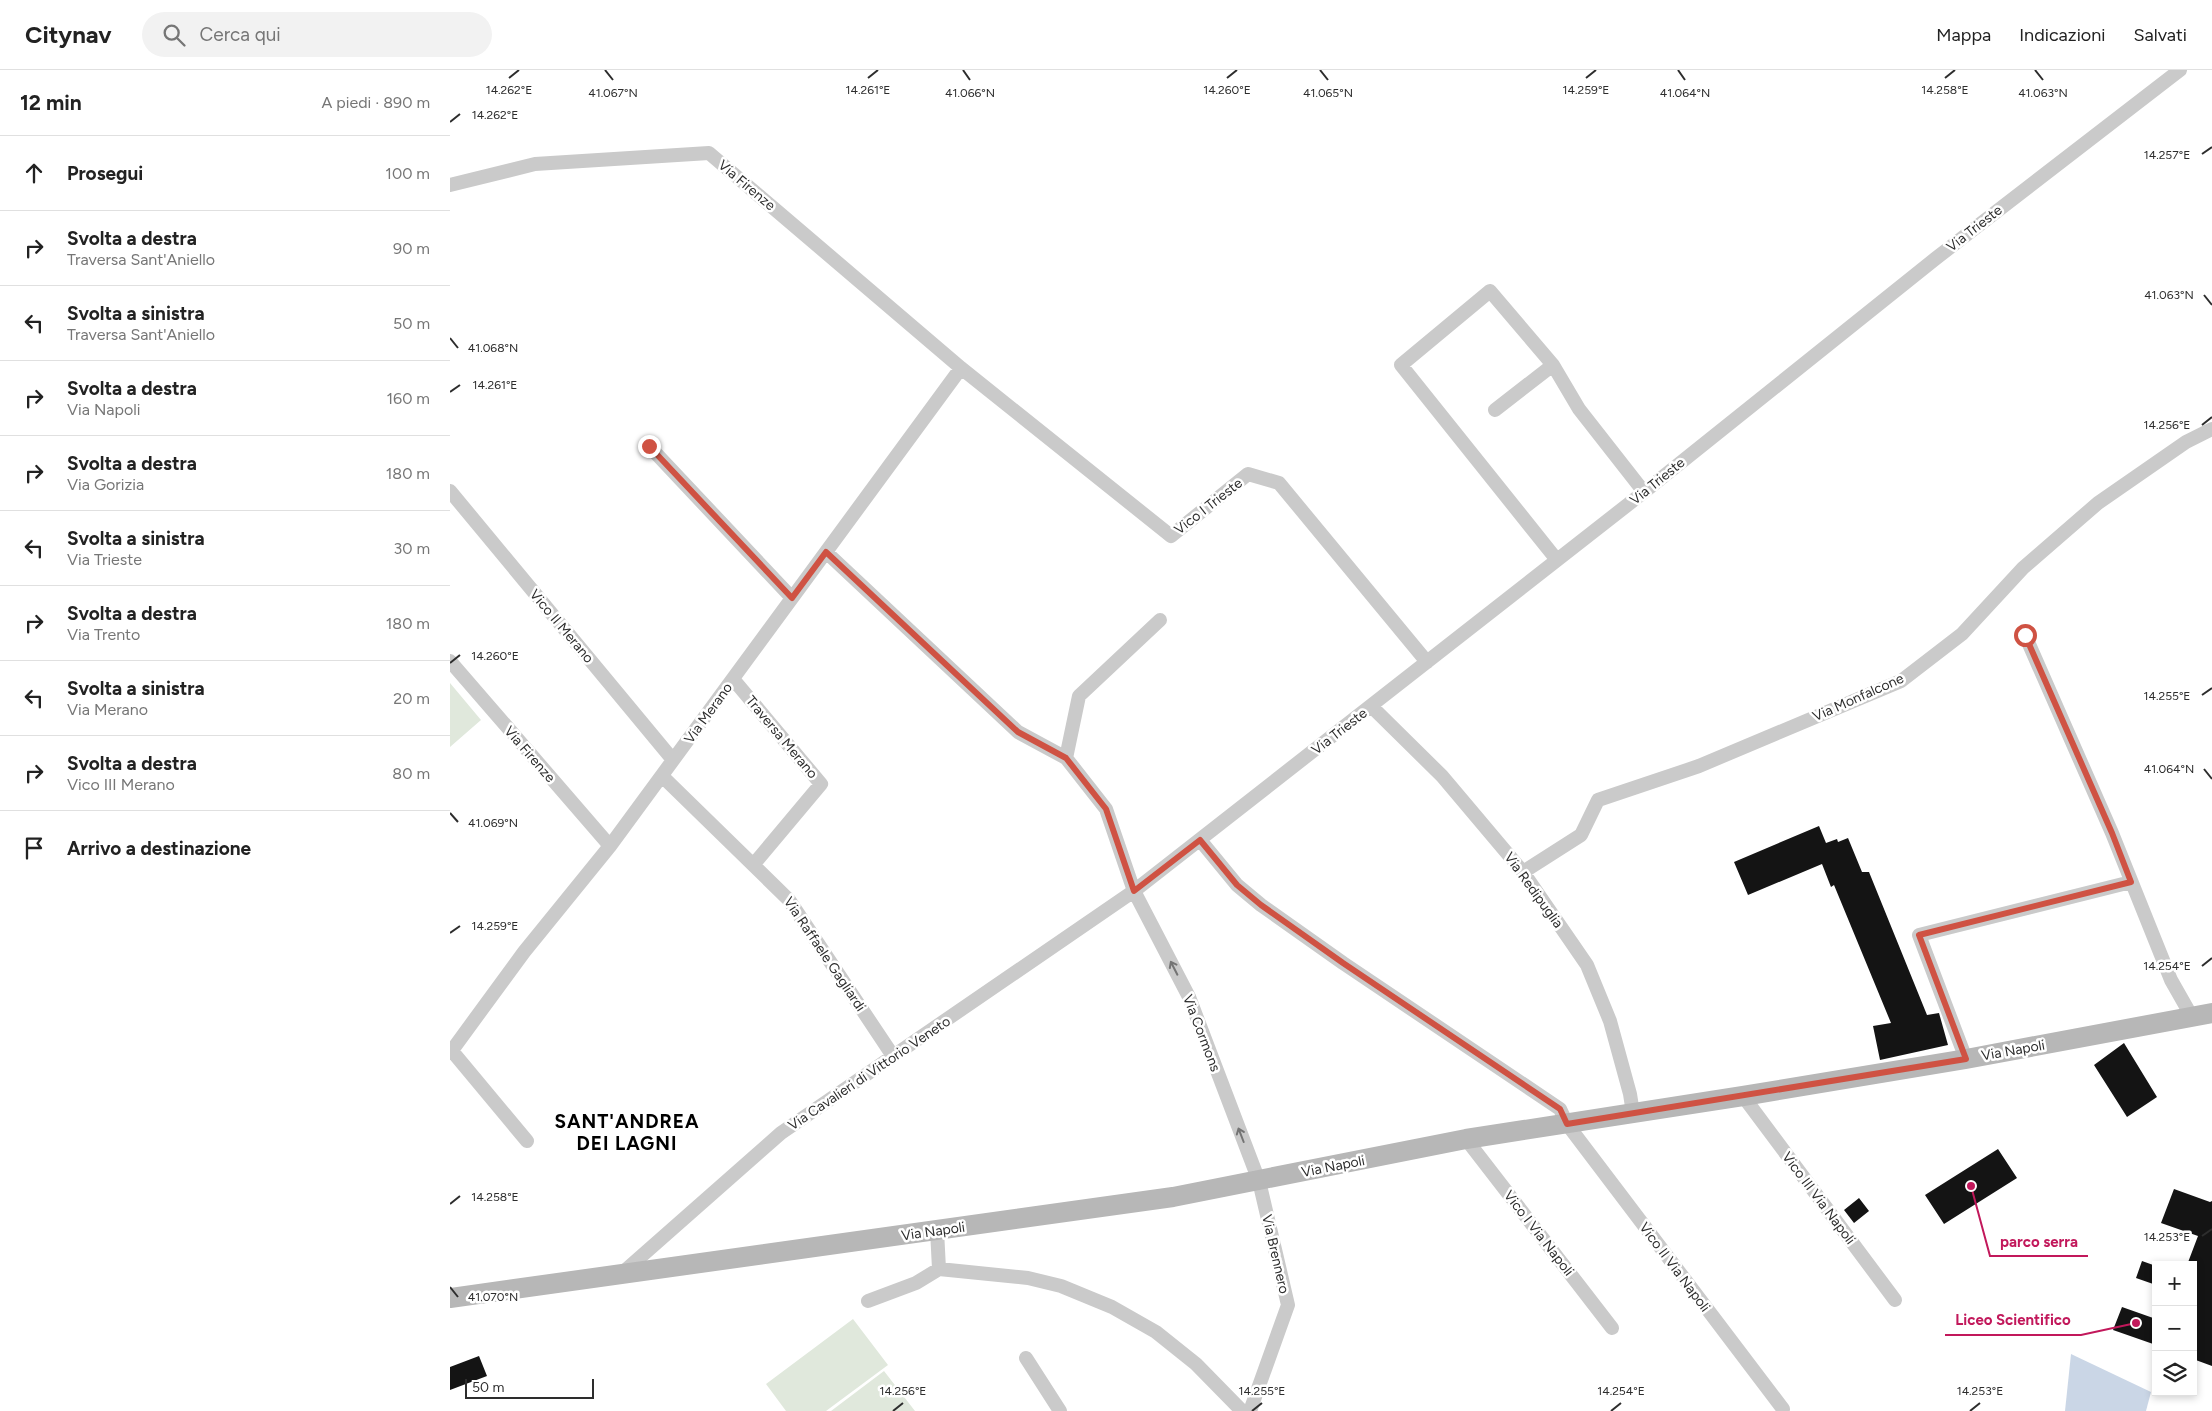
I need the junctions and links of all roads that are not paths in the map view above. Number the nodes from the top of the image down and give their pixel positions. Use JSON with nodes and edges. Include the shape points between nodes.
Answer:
{"nodes":[{"id":1,"x":2180,"y":70,"type":"edge"},
{"id":2,"x":450,"y":185,"type":"edge"},
{"id":3,"x":1553,"y":365,"type":"junction"},
{"id":4,"x":961,"y":368,"type":"junction"},
{"id":5,"x":1495,"y":410,"type":"dead end"},
{"id":6,"x":2212,"y":429,"type":"edge"},
{"id":7,"x":649,"y":446,"type":"dead end"},
{"id":8,"x":450,"y":491,"type":"edge"},
{"id":9,"x":1644,"y":492,"type":"junction"},
{"id":10,"x":826,"y":552,"type":"junction"},
{"id":11,"x":1557,"y":560,"type":"junction"},
{"id":12,"x":792,"y":598,"type":"junction"},
{"id":13,"x":1160,"y":620,"type":"dead end"},
{"id":14,"x":2025,"y":635,"type":"dead end"},
{"id":15,"x":450,"y":661,"type":"edge"},
{"id":16,"x":1427,"y":662,"type":"junction"},
{"id":17,"x":733,"y":679,"type":"junction"},
{"id":18,"x":1371,"y":706,"type":"junction"},
{"id":19,"x":1066,"y":758,"type":"junction"},
{"id":20,"x":673,"y":760,"type":"junction"},
{"id":21,"x":662,"y":776,"type":"junction"},
{"id":22,"x":1200,"y":840,"type":"junction"},
{"id":23,"x":610,"y":846,"type":"junction"},
{"id":24,"x":754,"y":864,"type":"junction"},
{"id":25,"x":1523,"y":872,"type":"junction"},
{"id":26,"x":2131,"y":882,"type":"junction"},
{"id":27,"x":1134,"y":891,"type":"junction"},
{"id":28,"x":2212,"y":1013,"type":"edge"},
{"id":29,"x":2192,"y":1017,"type":"junction"},
{"id":30,"x":451,"y":1052,"type":"edge"},
{"id":31,"x":893,"y":1056,"type":"junction"},
{"id":32,"x":1966,"y":1059,"type":"junction"},
{"id":33,"x":1743,"y":1096,"type":"junction"},
{"id":34,"x":1632,"y":1113,"type":"junction"},
{"id":35,"x":1567,"y":1124,"type":"junction"},
{"id":36,"x":1466,"y":1139,"type":"junction"},
{"id":37,"x":527,"y":1141,"type":"dead end"},
{"id":38,"x":1259,"y":1181,"type":"junction"},
{"id":39,"x":937,"y":1230,"type":"junction"},
{"id":40,"x":939,"y":1269,"type":"junction"},
{"id":41,"x":619,"y":1275,"type":"junction"},
{"id":42,"x":450,"y":1298,"type":"edge"},
{"id":43,"x":1895,"y":1300,"type":"dead end"},
{"id":44,"x":868,"y":1301,"type":"dead end"},
{"id":45,"x":1612,"y":1328,"type":"dead end"},
{"id":46,"x":1026,"y":1358,"type":"dead end"},
{"id":47,"x":1783,"y":1409,"type":"dead end"},
{"id":48,"x":1060,"y":1411,"type":"edge"},
{"id":49,"x":1242,"y":1411,"type":"edge"},
{"id":50,"x":1250,"y":1411,"type":"edge"}],
"edges":[{"from":1,"to":9,"type":"street","name":"Via Trieste","via":[[1935,259]]},
{"from":2,"to":4,"type":"street","name":"Via Firenze","via":[[535,164],[709,153]]},
{"from":3,"to":5,"type":"street"},
{"from":3,"to":9,"type":"street","via":[[1579,409]]},
{"from":3,"to":11,"type":"street","via":[[1490,290],[1401,365]]},
{"from":4,"to":10,"type":"street","name":"Via Merano"},
{"from":4,"to":16,"type":"street","name":"Vico I Trieste","via":[[1171,536],[1248,474],[1279,483]]},
{"from":6,"to":25,"type":"street","name":"Via Monfalcone","via":[[2186,442],[2098,502],[2023,568],[1962,634],[1901,681],[1699,766],[1598,800],[1581,835]]},
{"from":7,"to":12,"type":"street"},
{"from":8,"to":20,"type":"street","name":"Vico II Merano"},
{"from":9,"to":11,"type":"street","name":"Via Trieste"},
{"from":10,"to":12,"type":"street","name":"Via Merano"},
{"from":10,"to":19,"type":"street","via":[[1018,732]]},
{"from":11,"to":16,"type":"street","name":"Via Trieste"},
{"from":12,"to":17,"type":"street","name":"Via Merano"},
{"from":13,"to":19,"type":"street","via":[[1079,696]]},
{"from":14,"to":26,"type":"street"},
{"from":15,"to":23,"type":"street","name":"Via Firenze"},
{"from":16,"to":18,"type":"street","name":"Via Trieste"},
{"from":17,"to":20,"type":"street","name":"Via Merano"},
{"from":17,"to":24,"type":"street","name":"Traversa Merano","via":[[821,784]]},
{"from":18,"to":22,"type":"street","name":"Via Trieste"},
{"from":18,"to":25,"type":"street","name":"Via Redipuglia","via":[[1442,776]]},
{"from":19,"to":27,"type":"street","name":"Via Cormons","via":[[1106,809]]},
{"from":20,"to":21,"type":"street","name":"Via Merano"},
{"from":21,"to":23,"type":"street","name":"Via Merano"},
{"from":21,"to":24,"type":"street","name":"Via Raffaele Gagliardi"},
{"from":22,"to":27,"type":"street","name":"Via Trieste"},
{"from":22,"to":35,"type":"street","name":"Vico II Via Napoli","via":[[1237,885],[1261,905],[1560,1109]]},
{"from":23,"to":30,"type":"street","name":"Via Merano","via":[[524,952]]},
{"from":24,"to":31,"type":"street","name":"Via Raffaele Gagliardi","via":[[790,900]]},
{"from":25,"to":34,"type":"street","name":"Via Redipuglia","via":[[1587,964],[1610,1021]]},
{"from":26,"to":29,"type":"street","via":[[2171,980]]},
{"from":26,"to":32,"type":"street","via":[[1919,935]]},
{"from":27,"to":31,"type":"street","name":"Via Cavalieri di Vittorio Veneto"},
{"from":38,"to":27,"type":"street","name":"Via Cormons","one_way":true,"via":[[1189,997]]},
{"from":28,"to":29,"type":"street","name":"Via Napoli"},
{"from":29,"to":32,"type":"street","name":"Via Napoli"},
{"from":30,"to":37,"type":"street"},
{"from":31,"to":41,"type":"street","name":"Via Cavalieri di Vittorio Veneto","via":[[781,1133]]},
{"from":32,"to":33,"type":"street","name":"Via Napoli"},
{"from":33,"to":34,"type":"street","name":"Via Napoli"},
{"from":33,"to":43,"type":"street","name":"Vico III Via Napoli"},
{"from":34,"to":35,"type":"street","name":"Via Napoli"},
{"from":35,"to":36,"type":"street","name":"Via Napoli"},
{"from":35,"to":47,"type":"street","name":"Vico II Via Napoli"},
{"from":36,"to":38,"type":"street","name":"Via Napoli"},
{"from":36,"to":45,"type":"street","name":"Vico I Via Napoli"},
{"from":38,"to":39,"type":"street","name":"Via Napoli","via":[[1173,1197]]},
{"from":38,"to":50,"type":"street","name":"Via Brennero","via":[[1288,1305]]},
{"from":39,"to":40,"type":"street"},
{"from":39,"to":41,"type":"street","name":"Via Napoli"},
{"from":40,"to":44,"type":"street","via":[[916,1283]]},
{"from":40,"to":49,"type":"street","via":[[1028,1278],[1061,1286],[1112,1307],[1156,1332],[1196,1364]]},
{"from":41,"to":42,"type":"street","name":"Via Napoli"},
{"from":46,"to":48,"type":"street"}]}
